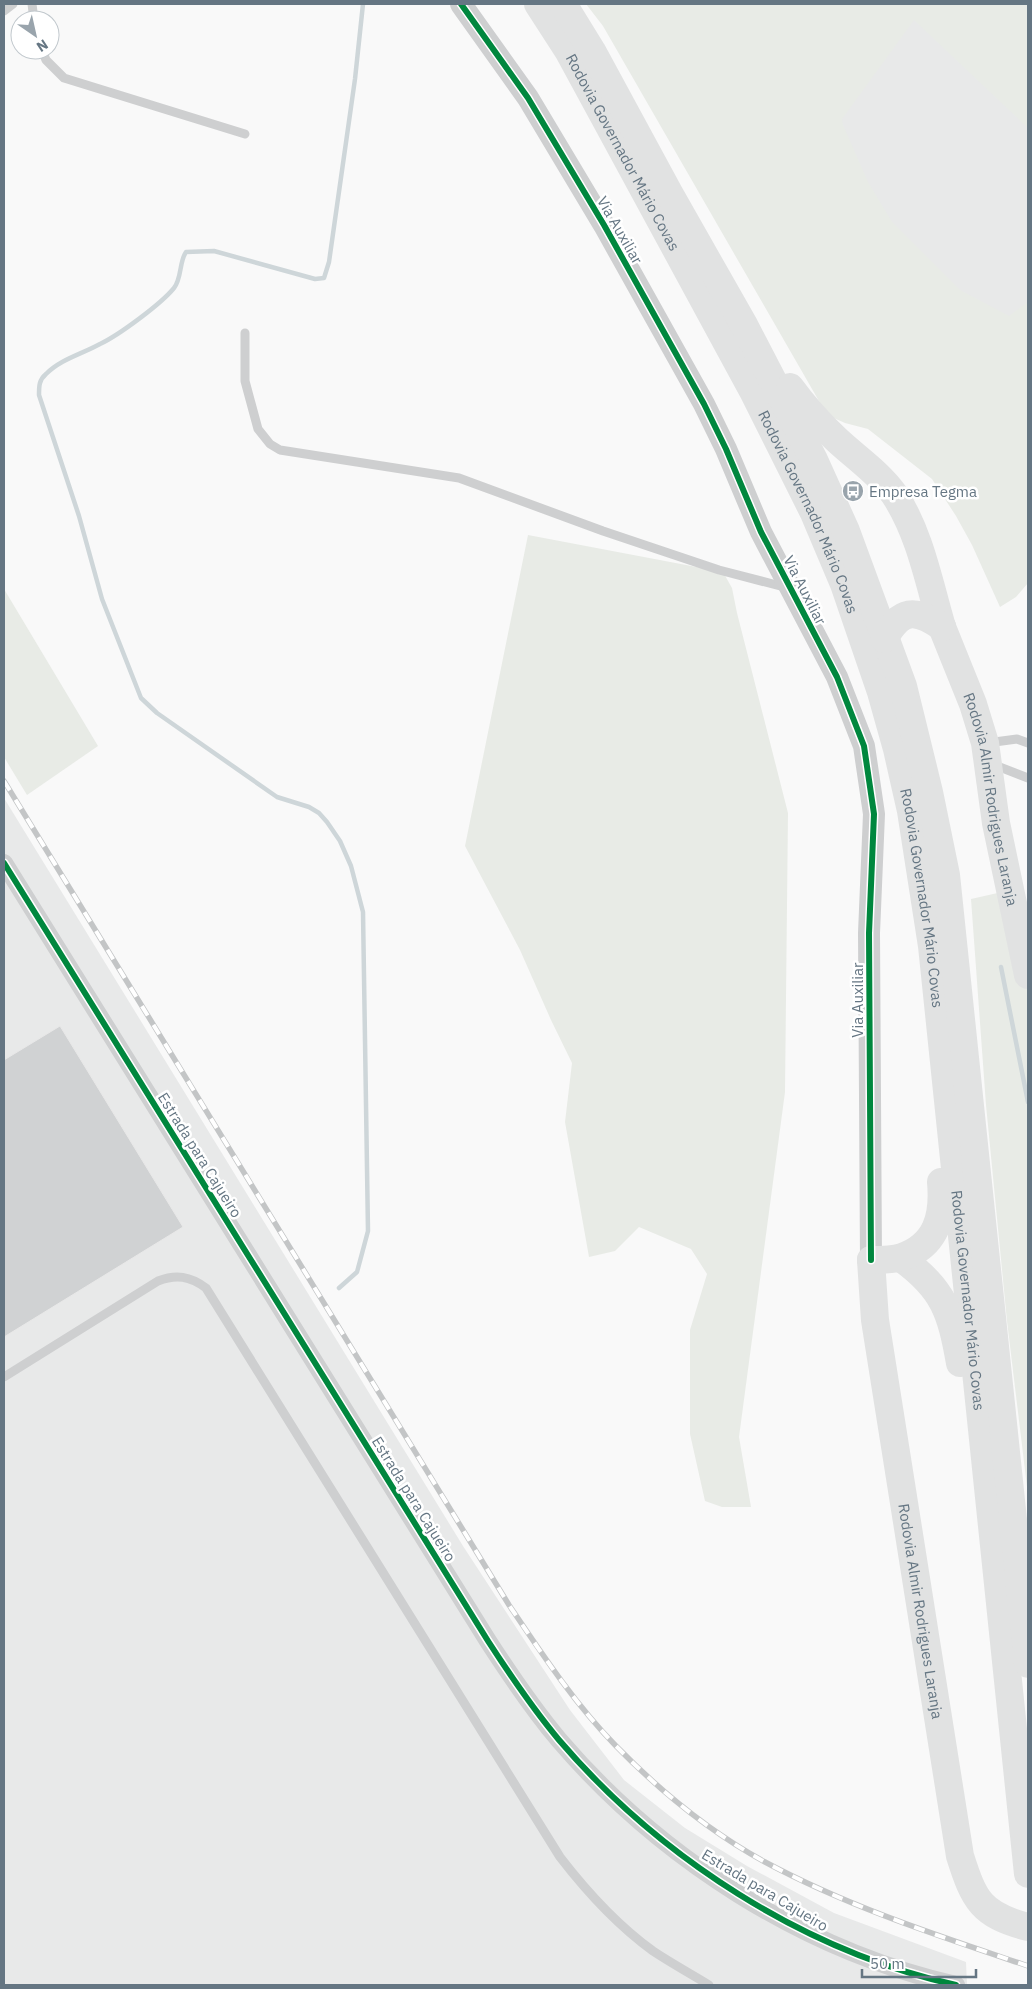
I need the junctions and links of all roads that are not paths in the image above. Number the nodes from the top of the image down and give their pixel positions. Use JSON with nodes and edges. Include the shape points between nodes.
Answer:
{"nodes":[{"id":1,"x":13,"y":4,"type":"edge"},
{"id":2,"x":461,"y":4,"type":"edge"},
{"id":3,"x":538,"y":4,"type":"edge"},
{"id":4,"x":563,"y":4,"type":"edge"},
{"id":5,"x":4,"y":11,"type":"edge"},
{"id":6,"x":46,"y":60,"type":"edge"},
{"id":7,"x":245,"y":134,"type":"dead end"},
{"id":8,"x":744,"y":325,"type":"junction"},
{"id":9,"x":245,"y":333,"type":"dead end"},
{"id":10,"x":790,"y":588,"type":"junction"},
{"id":11,"x":942,"y":627,"type":"junction"},
{"id":12,"x":884,"y":639,"type":"junction"},
{"id":13,"x":1028,"y":743,"type":"edge"},
{"id":14,"x":986,"y":753,"type":"junction"},
{"id":15,"x":1028,"y":778,"type":"edge"},
{"id":16,"x":4,"y":863,"type":"edge"},
{"id":17,"x":1028,"y":975,"type":"edge"},
{"id":18,"x":943,"y":1064,"type":"junction"},
{"id":19,"x":901,"y":1258,"type":"junction"},
{"id":20,"x":871,"y":1260,"type":"junction"},
{"id":21,"x":4,"y":1377,"type":"edge"},
{"id":22,"x":989,"y":1490,"type":"junction"},
{"id":23,"x":1028,"y":1664,"type":"edge"},
{"id":24,"x":1028,"y":1874,"type":"edge"},
{"id":25,"x":1028,"y":1927,"type":"edge"},
{"id":26,"x":709,"y":1985,"type":"edge"},
{"id":27,"x":956,"y":1985,"type":"edge"}],
"edges":[{"from":1,"to":5,"type":"lane"},
{"from":2,"to":10,"type":"street","name":"Via Auxiliar","via":[[528,98],[604,225],[704,404],[761,532]]},
{"from":3,"to":18,"type":"main road","name":"Rodovia Governador Mário Covas","via":[[569,52],[753,391],[811,506],[844,584],[881,692],[911,811],[932,946]]},
{"from":4,"to":8,"type":"main road","name":"Rodovia Governador Mário Covas"},
{"from":6,"to":7,"type":"lane","via":[[64,78]]},
{"from":8,"to":11,"type":"main road","name":"Rodovia Almir Rodrigues Laranja","via":[[811,414],[894,494],[915,534]]},
{"from":8,"to":12,"type":"main road","name":"Rodovia Governador Mário Covas","via":[[814,460],[846,531]]},
{"from":9,"to":10,"type":"lane","via":[[245,381],[258,429],[270,444],[280,450],[458,478],[719,570]]},
{"from":10,"to":20,"type":"street","name":"Via Auxiliar","via":[[836,677],[864,746],[874,814],[869,933]]},
{"from":11,"to":12,"type":"main road","via":[[926,616],[904,616],[892,625]]},
{"from":11,"to":14,"type":"main road","name":"Rodovia Almir Rodrigues Laranja","via":[[973,704]]},
{"from":12,"to":23,"type":"main road","name":"Rodovia Governador Mário Covas","via":[[903,686],[946,874]]},
{"from":13,"to":14,"type":"lane","via":[[1017,739]]},
{"from":14,"to":15,"type":"lane"},
{"from":14,"to":17,"type":"main road","name":"Rodovia Almir Rodrigues Laranja","via":[[996,823]]},
{"from":16,"to":27,"type":"street","name":"Estrada para Cajueiro","via":[[488,1641],[559,1740],[639,1820],[727,1886],[831,1943],[890,1967]]},
{"from":18,"to":19,"type":"main road","via":[[937,1132],[943,1202],[940,1220],[931,1237],[920,1248]]},
{"from":18,"to":22,"type":"main road","name":"Rodovia Governador Mário Covas"},
{"from":19,"to":20,"type":"main road"},
{"from":19,"to":22,"type":"main road","via":[[936,1288],[945,1305]]},
{"from":20,"to":25,"type":"main road","name":"Rodovia Almir Rodrigues Laranja","via":[[875,1320],[960,1856],[972,1888],[988,1910],[999,1918]]},
{"from":21,"to":26,"type":"lane","via":[[158,1281],[186,1277],[206,1288],[560,1857],[597,1902],[634,1936]]},
{"from":22,"to":24,"type":"main road","name":"Rodovia Governador Mário Covas"}]}
